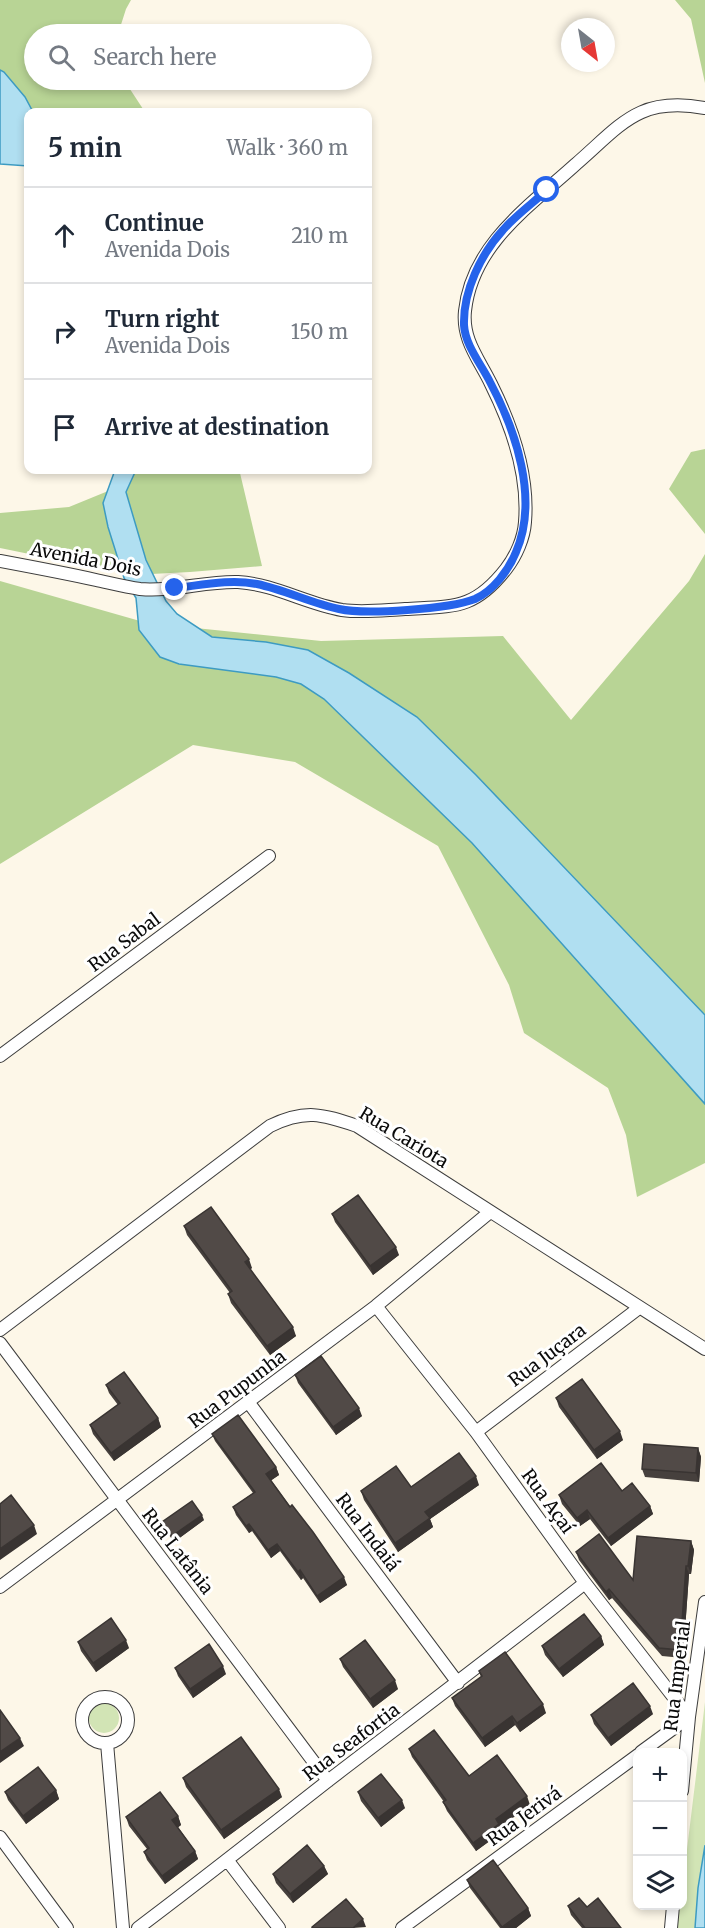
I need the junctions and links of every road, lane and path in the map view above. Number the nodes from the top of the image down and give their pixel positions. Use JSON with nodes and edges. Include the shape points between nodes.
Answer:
{"nodes":[{"id":1,"x":705,"y":108,"type":"edge"},
{"id":2,"x":0,"y":561,"type":"edge"},
{"id":3,"x":270,"y":856,"type":"dead end"},
{"id":4,"x":0,"y":1056,"type":"edge"},
{"id":5,"x":490,"y":1212,"type":"junction"},
{"id":6,"x":376,"y":1306,"type":"junction"},
{"id":7,"x":639,"y":1308,"type":"junction"},
{"id":8,"x":0,"y":1330,"type":"edge"},
{"id":9,"x":0,"y":1343,"type":"edge"},
{"id":10,"x":705,"y":1349,"type":"edge"},
{"id":11,"x":249,"y":1403,"type":"junction"},
{"id":12,"x":476,"y":1432,"type":"junction"},
{"id":13,"x":117,"y":1500,"type":"junction"},
{"id":14,"x":585,"y":1583,"type":"junction"},
{"id":15,"x":0,"y":1587,"type":"edge"},
{"id":16,"x":705,"y":1602,"type":"edge"},
{"id":17,"x":458,"y":1683,"type":"junction"},
{"id":18,"x":688,"y":1717,"type":"junction"},
{"id":19,"x":107,"y":1743,"type":"dead end"},
{"id":20,"x":647,"y":1748,"type":"edge"},
{"id":21,"x":685,"y":1748,"type":"edge"},
{"id":22,"x":633,"y":1758,"type":"edge"},
{"id":23,"x":328,"y":1781,"type":"junction"},
{"id":24,"x":0,"y":1837,"type":"edge"},
{"id":25,"x":228,"y":1861,"type":"junction"},
{"id":26,"x":673,"y":1910,"type":"edge"},
{"id":27,"x":67,"y":1928,"type":"edge"},
{"id":28,"x":123,"y":1928,"type":"edge"},
{"id":29,"x":138,"y":1928,"type":"edge"},
{"id":30,"x":279,"y":1928,"type":"edge"},
{"id":31,"x":402,"y":1928,"type":"edge"},
{"id":32,"x":671,"y":1928,"type":"edge"}],
"edges":[{"from":1,"to":2,"type":"street","name":"Avenida Dois","via":[[666,104],[632,116],[504,228],[482,259],[471,284],[464,326],[466,338],[516,444],[522,468],[525,521],[512,561],[482,595],[451,606],[363,612],[341,610],[257,584],[141,589]]},
{"from":3,"to":4,"type":"street","name":"Rua Sabal"},
{"from":5,"to":6,"type":"street","name":"Rua Pupunha"},
{"from":5,"to":7,"type":"street","name":"Rua Cariota"},
{"from":5,"to":8,"type":"street","name":"Rua Cariota","via":[[357,1126],[328,1116],[297,1115],[270,1126]]},
{"from":6,"to":11,"type":"street","name":"Rua Pupunha"},
{"from":6,"to":12,"type":"street","name":"Rua Açaí"},
{"from":7,"to":10,"type":"street","name":"Rua Cariota"},
{"from":7,"to":12,"type":"street","name":"Rua Juçara"},
{"from":9,"to":13,"type":"street","name":"Rua Latânia"},
{"from":11,"to":13,"type":"street","name":"Rua Pupunha"},
{"from":11,"to":17,"type":"street","name":"Rua Indaiá"},
{"from":12,"to":14,"type":"street","name":"Rua Açaí"},
{"from":13,"to":15,"type":"street","name":"Rua Pupunha"},
{"from":13,"to":23,"type":"street","name":"Rua Latânia"},
{"from":14,"to":17,"type":"street","name":"Rua Seafortia"},
{"from":14,"to":18,"type":"street","name":"Rua Açaí"},
{"from":16,"to":18,"type":"street","name":"Rua Imperial"},
{"from":17,"to":23,"type":"street","name":"Rua Seafortia"},
{"from":18,"to":20,"type":"street","name":"Rua Jerivá"},
{"from":18,"to":21,"type":"street","name":"Rua Imperial"},
{"from":19,"to":28,"type":"street"},
{"from":22,"to":31,"type":"street","name":"Rua Jerivá"},
{"from":23,"to":25,"type":"street","name":"Rua Seafortia"},
{"from":24,"to":27,"type":"street"},
{"from":25,"to":29,"type":"street","name":"Rua Seafortia"},
{"from":25,"to":30,"type":"street"},
{"from":26,"to":32,"type":"street"}]}
